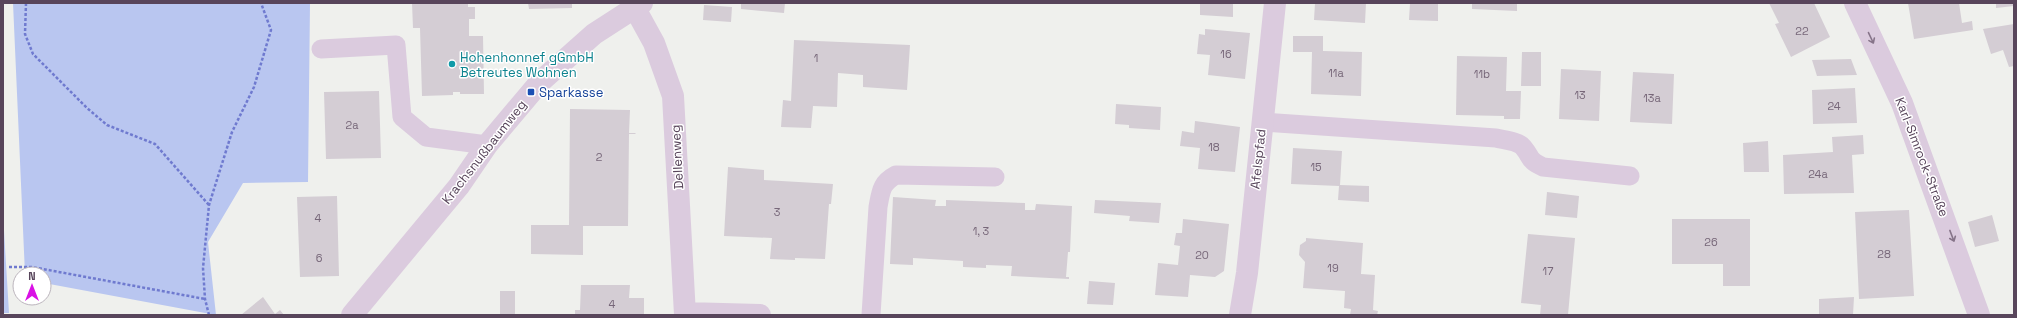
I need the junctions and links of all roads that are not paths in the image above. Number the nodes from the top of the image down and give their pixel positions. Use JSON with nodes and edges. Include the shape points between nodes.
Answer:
{"nodes":[{"id":1,"x":1275,"y":3,"type":"edge"},
{"id":2,"x":1855,"y":3,"type":"edge"},
{"id":3,"x":636,"y":5,"type":"edge"},
{"id":4,"x":321,"y":49,"type":"dead end"},
{"id":5,"x":1262,"y":122,"type":"junction"},
{"id":6,"x":487,"y":145,"type":"junction"},
{"id":7,"x":1630,"y":176,"type":"dead end"},
{"id":8,"x":995,"y":177,"type":"dead end"},
{"id":9,"x":685,"y":314,"type":"edge"},
{"id":10,"x":352,"y":315,"type":"edge"},
{"id":11,"x":760,"y":315,"type":"edge"},
{"id":12,"x":871,"y":315,"type":"edge"},
{"id":13,"x":1240,"y":315,"type":"edge"},
{"id":14,"x":1979,"y":315,"type":"edge"}],
"edges":[{"from":1,"to":5,"type":"street","name":"Afelspfad"},
{"from":2,"to":14,"type":"street","name":"Karl-Simrock-Straße","one_way":true,"via":[[1902,103]]},
{"from":3,"to":6,"type":"street","name":"Krachsnußbaumweg","via":[[594,34],[540,82]]},
{"from":3,"to":9,"type":"street","name":"Dellenweg","via":[[674,96]]},
{"from":4,"to":6,"type":"lane","via":[[396,45],[402,117],[426,137]]},
{"from":5,"to":7,"type":"lane","via":[[1496,138],[1523,146],[1530,161],[1543,168]]},
{"from":5,"to":13,"type":"street","name":"Afelspfad","via":[[1247,273]]},
{"from":6,"to":10,"type":"street","name":"Krachsnußbaumweg","via":[[459,186]]},
{"from":8,"to":12,"type":"lane","via":[[896,175],[886,181],[878,207]]},
{"from":9,"to":11,"type":"street"}]}
